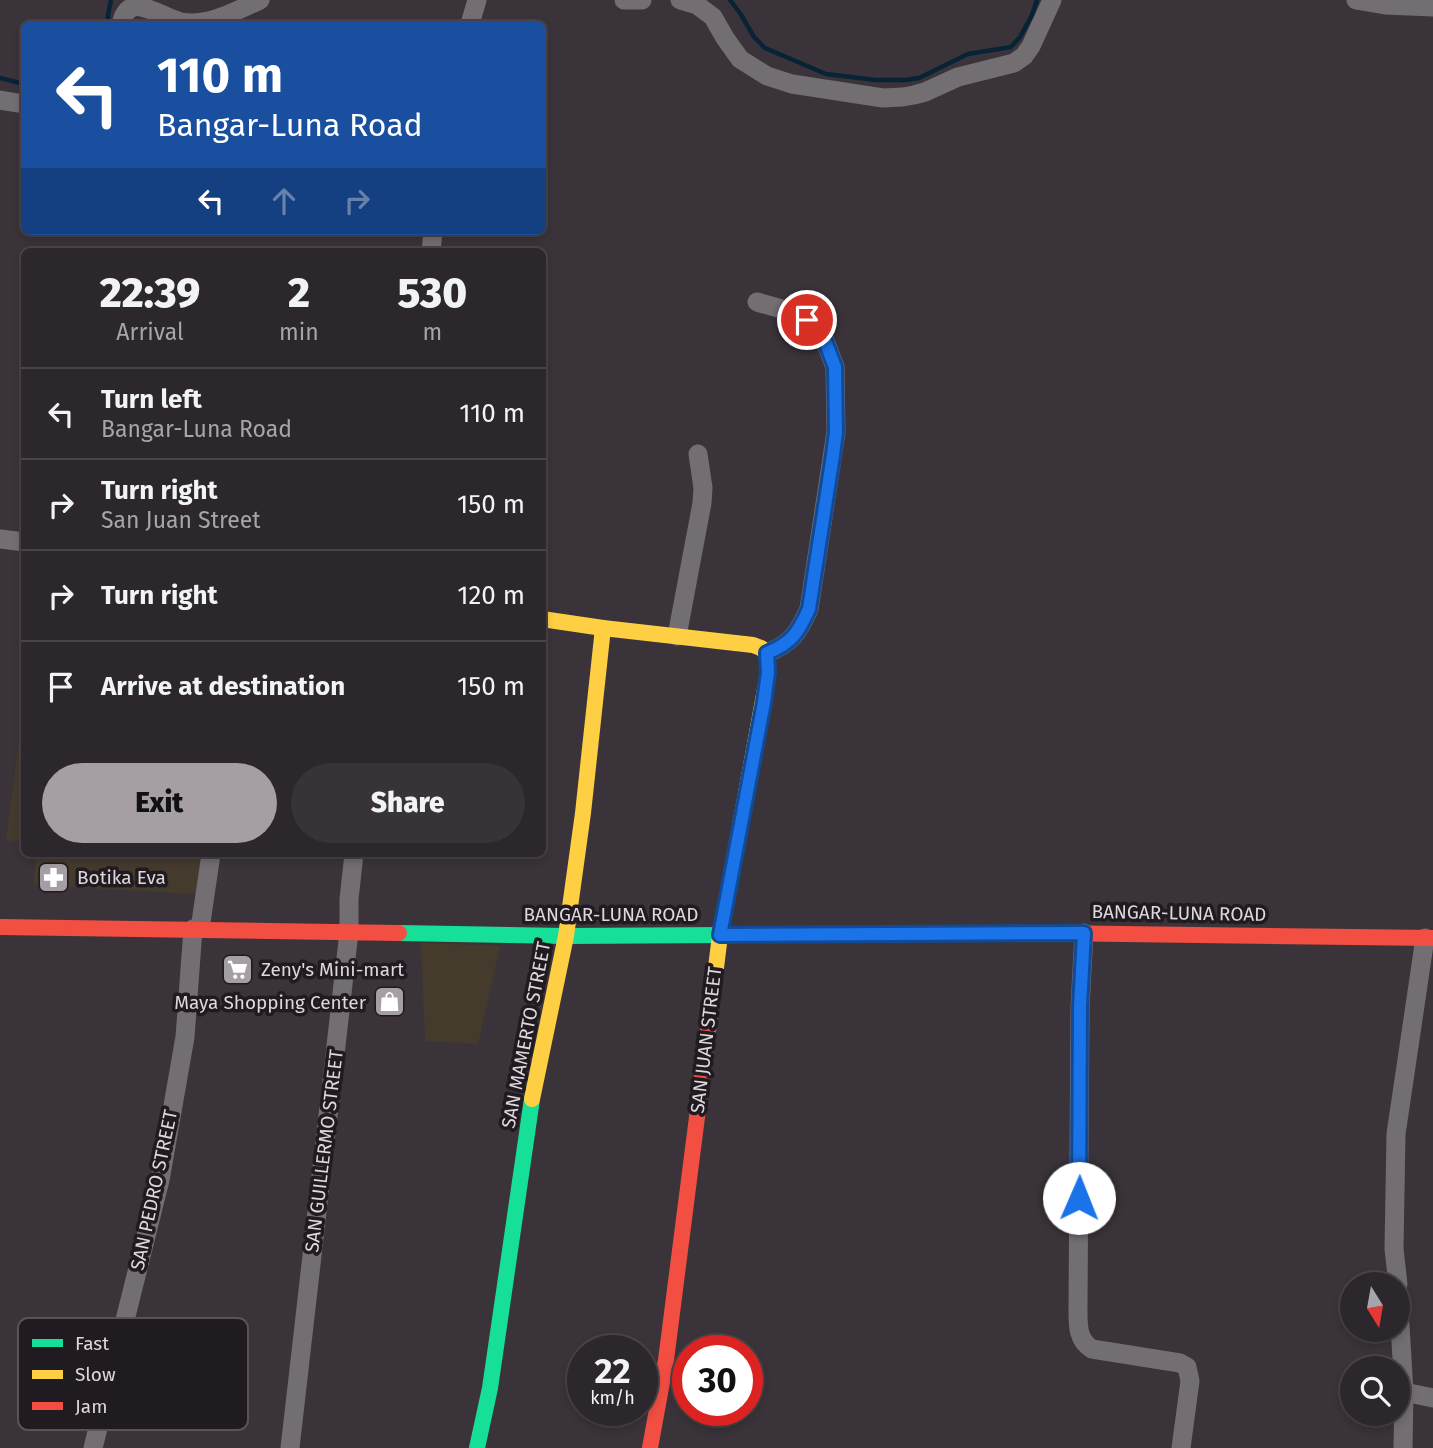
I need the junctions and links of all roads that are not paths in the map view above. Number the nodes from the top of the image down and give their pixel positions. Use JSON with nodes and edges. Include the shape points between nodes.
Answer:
{"nodes":[{"id":1,"x":260,"y":0,"type":"edge"},
{"id":2,"x":477,"y":0,"type":"edge"},
{"id":3,"x":624,"y":0,"type":"edge"},
{"id":4,"x":642,"y":0,"type":"edge"},
{"id":5,"x":680,"y":0,"type":"edge"},
{"id":6,"x":1052,"y":0,"type":"edge"},
{"id":7,"x":1356,"y":0,"type":"edge"},
{"id":8,"x":1433,"y":7,"type":"edge"},
{"id":9,"x":122,"y":21,"type":"edge"},
{"id":10,"x":178,"y":21,"type":"edge"},
{"id":11,"x":206,"y":21,"type":"edge"},
{"id":12,"x":471,"y":21,"type":"edge"},
{"id":13,"x":0,"y":100,"type":"edge"},
{"id":14,"x":21,"y":104,"type":"edge"},
{"id":15,"x":757,"y":302,"type":"dead end"},
{"id":16,"x":698,"y":454,"type":"dead end"},
{"id":17,"x":0,"y":540,"type":"edge"},
{"id":18,"x":21,"y":542,"type":"edge"},
{"id":19,"x":546,"y":620,"type":"edge"},
{"id":20,"x":603,"y":628,"type":"junction"},
{"id":21,"x":677,"y":636,"type":"junction"},
{"id":22,"x":767,"y":653,"type":"junction"},
{"id":23,"x":210,"y":857,"type":"edge"},
{"id":24,"x":354,"y":857,"type":"edge"},
{"id":25,"x":0,"y":927,"type":"edge"},
{"id":26,"x":196,"y":929,"type":"junction"},
{"id":27,"x":349,"y":932,"type":"junction"},
{"id":28,"x":1084,"y":933,"type":"junction"},
{"id":29,"x":720,"y":935,"type":"junction"},
{"id":30,"x":566,"y":936,"type":"junction"},
{"id":31,"x":1429,"y":938,"type":"edge"},
{"id":32,"x":1397,"y":1272,"type":"edge"},
{"id":33,"x":126,"y":1318,"type":"edge"},
{"id":34,"x":1410,"y":1393,"type":"edge"},
{"id":35,"x":1433,"y":1398,"type":"edge"},
{"id":36,"x":1403,"y":1426,"type":"edge"},
{"id":37,"x":98,"y":1430,"type":"edge"},
{"id":38,"x":93,"y":1448,"type":"edge"},
{"id":39,"x":290,"y":1448,"type":"edge"},
{"id":40,"x":477,"y":1448,"type":"edge"},
{"id":41,"x":650,"y":1448,"type":"edge"},
{"id":42,"x":1181,"y":1448,"type":"edge"},
{"id":43,"x":1403,"y":1448,"type":"edge"}],
"edges":[{"from":1,"to":11,"type":"street"},
{"from":2,"to":12,"type":"street"},
{"from":3,"to":4,"type":"street"},
{"from":5,"to":6,"type":"street","via":[[713,17],[740,59],[766,76],[883,98],[925,92],[958,77],[1014,63],[1031,46]]},
{"from":7,"to":8,"type":"street"},
{"from":9,"to":10,"type":"street","via":[[131,8],[144,7]]},
{"from":13,"to":14,"type":"street"},
{"from":15,"to":22,"type":"street","via":[[799,314],[814,326],[835,367],[836,395],[836,432],[809,609],[792,639]]},
{"from":16,"to":21,"type":"street","via":[[702,503]]},
{"from":17,"to":18,"type":"street"},
{"from":19,"to":20,"type":"street"},
{"from":20,"to":21,"type":"street"},
{"from":20,"to":30,"type":"street","name":"SAN MAMERTO STREET"},
{"from":21,"to":22,"type":"street","via":[[753,645]]},
{"from":22,"to":29,"type":"street","name":"SAN JUAN STREET","via":[[764,702]]},
{"from":23,"to":26,"type":"street","name":"SAN PEDRO STREET"},
{"from":24,"to":27,"type":"street","name":"SAN GUILLERMO STREET"},
{"from":25,"to":26,"type":"street","name":"BANGAR-LUNA ROAD"},
{"from":26,"to":27,"type":"street","name":"BANGAR-LUNA ROAD"},
{"from":26,"to":33,"type":"street","name":"SAN PEDRO STREET","via":[[185,1037],[160,1180]]},
{"from":27,"to":30,"type":"street","name":"BANGAR-LUNA ROAD"},
{"from":27,"to":39,"type":"street","name":"SAN GUILLERMO STREET"},
{"from":28,"to":29,"type":"street","name":"BANGAR-LUNA ROAD"},
{"from":28,"to":31,"type":"street","name":"BANGAR-LUNA ROAD"},
{"from":28,"to":42,"type":"street","via":[[1079,1332],[1092,1349],[1187,1367],[1190,1381]]},
{"from":29,"to":30,"type":"street","name":"BANGAR-LUNA ROAD"},
{"from":29,"to":41,"type":"street","name":"SAN JUAN STREET","via":[[666,1360]]},
{"from":30,"to":40,"type":"street","name":"SAN MAMERTO STREET","via":[[531,1105],[490,1388]]},
{"from":31,"to":32,"type":"street","via":[[1396,1134]]},
{"from":34,"to":35,"type":"street"},
{"from":36,"to":43,"type":"street"},
{"from":37,"to":38,"type":"street","name":"SAN PEDRO STREET"}]}
